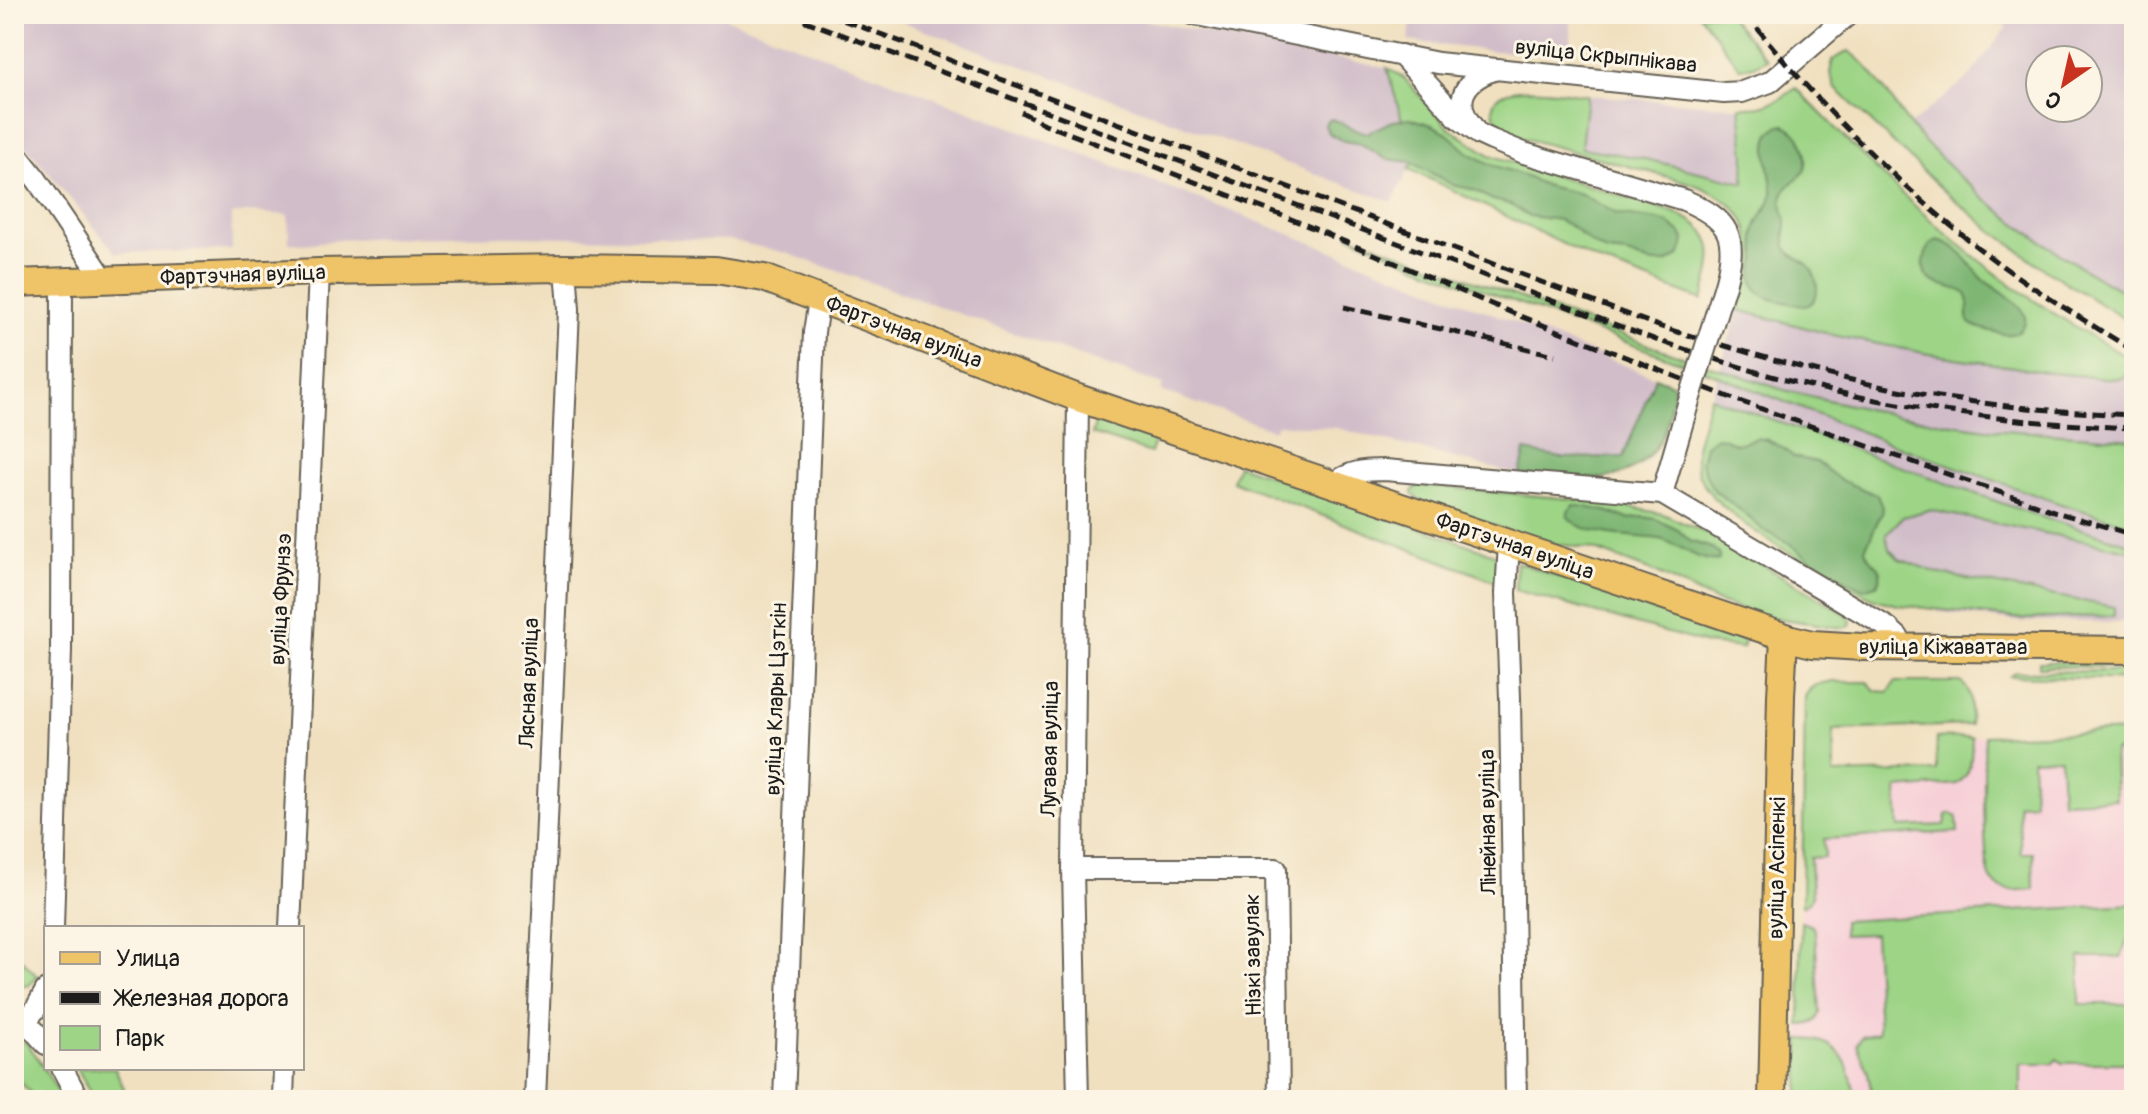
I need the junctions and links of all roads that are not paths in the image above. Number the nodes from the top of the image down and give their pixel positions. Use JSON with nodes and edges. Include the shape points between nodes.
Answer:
{"nodes":[{"id":1,"x":1192,"y":14,"type":"edge"},
{"id":2,"x":1849,"y":14,"type":"edge"},
{"id":3,"x":1401,"y":55,"type":"junction"},
{"id":4,"x":1497,"y":69,"type":"junction"},
{"id":5,"x":1479,"y":134,"type":"junction"},
{"id":6,"x":14,"y":151,"type":"edge"},
{"id":7,"x":566,"y":268,"type":"junction"},
{"id":8,"x":319,"y":272,"type":"junction"},
{"id":9,"x":104,"y":279,"type":"junction"},
{"id":10,"x":62,"y":282,"type":"junction"},
{"id":11,"x":14,"y":283,"type":"edge"},
{"id":12,"x":819,"y":300,"type":"junction"},
{"id":13,"x":1078,"y":398,"type":"junction"},
{"id":14,"x":1334,"y":484,"type":"junction"},
{"id":15,"x":1662,"y":494,"type":"junction"},
{"id":16,"x":1509,"y":544,"type":"junction"},
{"id":17,"x":1755,"y":628,"type":"joint"},
{"id":18,"x":1784,"y":637,"type":"junction"},
{"id":19,"x":1902,"y":648,"type":"junction"},
{"id":20,"x":2134,"y":650,"type":"edge"},
{"id":21,"x":1073,"y":869,"type":"junction"},
{"id":22,"x":53,"y":926,"type":"edge"},
{"id":23,"x":290,"y":926,"type":"edge"},
{"id":24,"x":44,"y":994,"type":"edge"},
{"id":25,"x":20,"y":1014,"type":"edge"},
{"id":26,"x":44,"y":1042,"type":"edge"},
{"id":27,"x":63,"y":1070,"type":"edge"},
{"id":28,"x":284,"y":1070,"type":"edge"},
{"id":29,"x":79,"y":1100,"type":"edge"},
{"id":30,"x":283,"y":1100,"type":"edge"},
{"id":31,"x":535,"y":1100,"type":"edge"},
{"id":32,"x":784,"y":1100,"type":"edge"},
{"id":33,"x":1078,"y":1100,"type":"edge"},
{"id":34,"x":1279,"y":1100,"type":"edge"},
{"id":35,"x":1516,"y":1100,"type":"edge"},
{"id":36,"x":1772,"y":1100,"type":"edge"}],
"edges":[{"from":1,"to":3,"type":"street","name":"вуліца Скрыпнікава"},
{"from":2,"to":4,"type":"street","name":"вуліца Скрыпнікава","via":[[1770,82],[1742,92]]},
{"from":3,"to":4,"type":"street","name":"вуліца Скрыпнікава"},
{"from":3,"to":5,"type":"street"},
{"from":4,"to":5,"type":"street","via":[[1470,83],[1462,102]]},
{"from":5,"to":15,"type":"street","bridge":true,"via":[[1524,153],[1684,200],[1719,220],[1730,239],[1725,285]]},
{"from":6,"to":9,"type":"street"},
{"from":7,"to":8,"type":"main road","name":"Фартэчная вуліца"},
{"from":7,"to":12,"type":"main road","name":"Фартэчная вуліца","via":[[716,270],[764,278]]},
{"from":7,"to":31,"type":"street","name":"Лясная вуліца","via":[[569,309]]},
{"from":8,"to":9,"type":"main road","name":"Фартэчная вуліца"},
{"from":8,"to":23,"type":"street","name":"вуліца Фрунзэ"},
{"from":9,"to":10,"type":"main road","name":"Фартэчная вуліца"},
{"from":10,"to":11,"type":"main road","name":"Фартэчная вуліца"},
{"from":10,"to":22,"type":"street","via":[[61,650]]},
{"from":12,"to":13,"type":"main road","name":"Фартэчная вуліца"},
{"from":12,"to":32,"type":"street","name":"вуліца Клары Цэткін"},
{"from":13,"to":14,"type":"main road","name":"Фартэчная вуліца"},
{"from":13,"to":21,"type":"street","name":"Лугавая вуліца"},
{"from":14,"to":15,"type":"street","via":[[1347,474],[1385,470]]},
{"from":14,"to":16,"type":"main road","name":"Фартэчная вуліца"},
{"from":15,"to":19,"type":"street","via":[[1887,627]]},
{"from":16,"to":17,"type":"main road","name":"Фартэчная вуліца"},
{"from":16,"to":35,"type":"street","name":"Лінейная вуліца"},
{"from":17,"to":18,"type":"main road","name":"вуліца Кіжаватава"},
{"from":18,"to":19,"type":"main road","name":"вуліца Кіжаватава","via":[[1813,644]]},
{"from":18,"to":36,"type":"main road","name":"вуліца Асіпенкі"},
{"from":19,"to":20,"type":"main road","name":"вуліца Кіжаватава"},
{"from":21,"to":33,"type":"street","name":"Лугавая вуліца"},
{"from":21,"to":34,"type":"street","name":"Нізкі завулак","via":[[1276,869]]},
{"from":24,"to":25,"type":"street","via":[[35,1010]]},
{"from":25,"to":26,"type":"street"},
{"from":27,"to":29,"type":"street"},
{"from":28,"to":30,"type":"street"}]}
